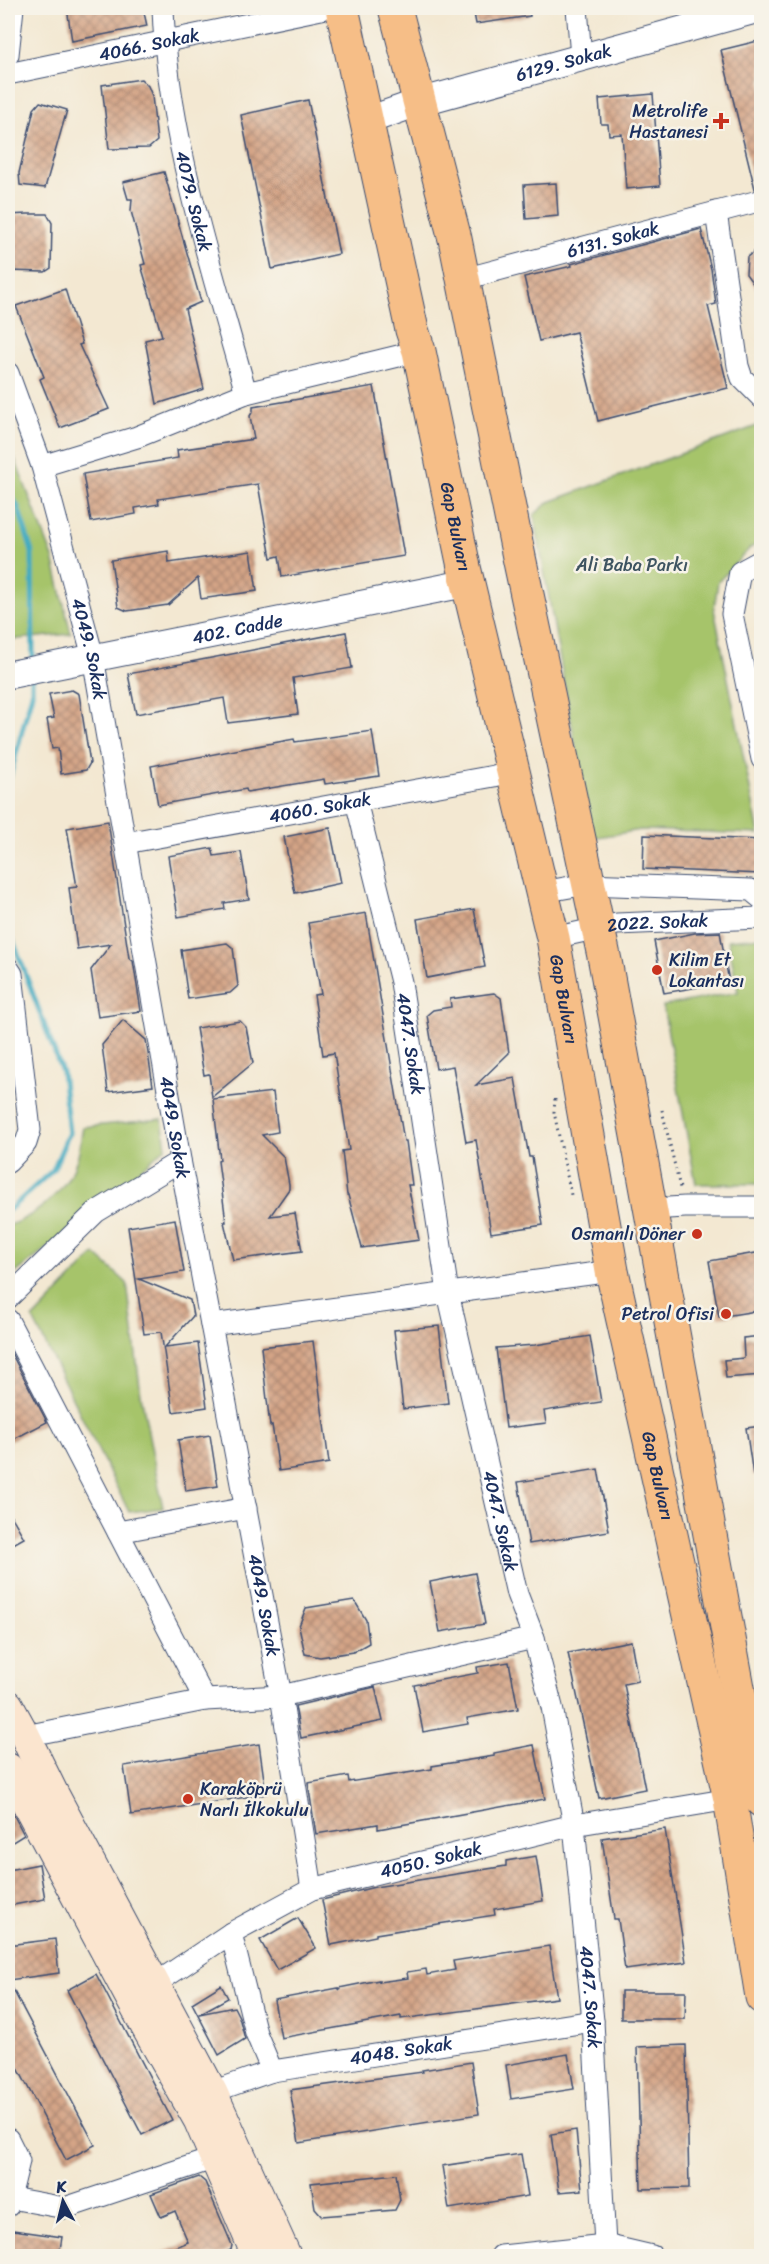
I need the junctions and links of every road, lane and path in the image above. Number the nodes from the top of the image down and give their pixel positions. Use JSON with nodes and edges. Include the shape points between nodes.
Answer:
{"nodes":[{"id":1,"x":13,"y":8,"type":"edge"},
{"id":2,"x":163,"y":8,"type":"edge"},
{"id":3,"x":326,"y":8,"type":"edge"},
{"id":4,"x":342,"y":8,"type":"edge"},
{"id":5,"x":395,"y":8,"type":"edge"},
{"id":6,"x":577,"y":8,"type":"edge"},
{"id":7,"x":762,"y":8,"type":"edge"},
{"id":8,"x":692,"y":17,"type":"edge"},
{"id":9,"x":164,"y":41,"type":"junction"},
{"id":10,"x":8,"y":55,"type":"edge"},
{"id":11,"x":581,"y":57,"type":"junction"},
{"id":12,"x":8,"y":74,"type":"edge"},
{"id":13,"x":420,"y":102,"type":"junction"},
{"id":14,"x":366,"y":121,"type":"junction"},
{"id":15,"x":762,"y":200,"type":"edge"},
{"id":16,"x":716,"y":212,"type":"junction"},
{"id":17,"x":464,"y":279,"type":"junction"},
{"id":18,"x":419,"y":351,"type":"junction"},
{"id":19,"x":8,"y":373,"type":"edge"},
{"id":20,"x":246,"y":393,"type":"junction"},
{"id":21,"x":762,"y":398,"type":"edge"},
{"id":22,"x":42,"y":466,"type":"junction"},
{"id":23,"x":762,"y":560,"type":"edge"},
{"id":24,"x":468,"y":583,"type":"junction"},
{"id":25,"x":93,"y":657,"type":"junction"},
{"id":26,"x":24,"y":671,"type":"edge"},
{"id":27,"x":762,"y":759,"type":"edge"},
{"id":28,"x":514,"y":771,"type":"junction"},
{"id":29,"x":356,"y":801,"type":"junction"},
{"id":30,"x":125,"y":843,"type":"junction"},
{"id":31,"x":587,"y":884,"type":"junction"},
{"id":32,"x":542,"y":892,"type":"junction"},
{"id":33,"x":762,"y":899,"type":"edge"},
{"id":34,"x":762,"y":914,"type":"edge"},
{"id":35,"x":597,"y":928,"type":"junction"},
{"id":36,"x":553,"y":938,"type":"junction"},
{"id":37,"x":8,"y":968,"type":"edge"},
{"id":38,"x":662,"y":1110,"type":"dead end"},
{"id":39,"x":180,"y":1161,"type":"junction"},
{"id":40,"x":8,"y":1162,"type":"edge"},
{"id":41,"x":685,"y":1207,"type":"junction"},
{"id":42,"x":762,"y":1207,"type":"edge"},
{"id":43,"x":651,"y":1209,"type":"junction"},
{"id":44,"x":612,"y":1271,"type":"junction"},
{"id":45,"x":448,"y":1293,"type":"junction"},
{"id":46,"x":8,"y":1298,"type":"edge"},
{"id":47,"x":8,"y":1320,"type":"edge"},
{"id":48,"x":211,"y":1325,"type":"junction"},
{"id":49,"x":246,"y":1508,"type":"junction"},
{"id":50,"x":118,"y":1532,"type":"junction"},
{"id":51,"x":534,"y":1638,"type":"junction"},
{"id":52,"x":282,"y":1696,"type":"junction"},
{"id":53,"x":206,"y":1700,"type":"junction"},
{"id":54,"x":752,"y":1702,"type":"edge"},
{"id":55,"x":8,"y":1706,"type":"edge"},
{"id":56,"x":25,"y":1736,"type":"junction"},
{"id":57,"x":8,"y":1768,"type":"edge"},
{"id":58,"x":746,"y":1800,"type":"edge"},
{"id":59,"x":574,"y":1825,"type":"junction"},
{"id":60,"x":312,"y":1889,"type":"junction"},
{"id":61,"x":231,"y":1933,"type":"junction"},
{"id":62,"x":155,"y":1984,"type":"junction"},
{"id":63,"x":762,"y":1996,"type":"edge"},
{"id":64,"x":593,"y":2021,"type":"junction"},
{"id":65,"x":272,"y":2071,"type":"junction"},
{"id":66,"x":212,"y":2092,"type":"junction"},
{"id":67,"x":8,"y":2139,"type":"edge"},
{"id":68,"x":215,"y":2158,"type":"junction"},
{"id":69,"x":9,"y":2202,"type":"edge"},
{"id":70,"x":605,"y":2245,"type":"junction"},
{"id":71,"x":257,"y":2256,"type":"edge"},
{"id":72,"x":286,"y":2256,"type":"edge"},
{"id":73,"x":501,"y":2256,"type":"edge"},
{"id":74,"x":652,"y":2256,"type":"edge"}],
"edges":[{"from":1,"to":10,"type":"street"},
{"from":2,"to":9,"type":"street","name":"4079. Sokak"},
{"from":3,"to":9,"type":"street","name":"4066. Sokak"},
{"from":4,"to":14,"type":"highway","name":"Gap Bulvarı"},
{"from":5,"to":13,"type":"highway","name":"Gap Bulvarı"},
{"from":6,"to":11,"type":"street"},
{"from":7,"to":8,"type":"street","name":"6129. Sokak"},
{"from":8,"to":11,"type":"street","name":"6129. Sokak"},
{"from":9,"to":12,"type":"street","name":"4066. Sokak"},
{"from":9,"to":20,"type":"street","name":"4079. Sokak","via":[[172,111]]},
{"from":11,"to":13,"type":"street","name":"6129. Sokak"},
{"from":13,"to":14,"type":"street","name":"6129. Sokak"},
{"from":13,"to":17,"type":"highway","name":"Gap Bulvarı"},
{"from":14,"to":18,"type":"highway","name":"Gap Bulvarı"},
{"from":15,"to":16,"type":"street","name":"6131. Sokak"},
{"from":16,"to":17,"type":"street","name":"6131. Sokak"},
{"from":16,"to":21,"type":"street","via":[[738,366],[742,378]]},
{"from":17,"to":31,"type":"highway","name":"Gap Bulvarı"},
{"from":18,"to":20,"type":"street"},
{"from":18,"to":24,"type":"highway","name":"Gap Bulvarı"},
{"from":19,"to":22,"type":"street","name":"4049. Sokak"},
{"from":20,"to":22,"type":"street","via":[[137,436]]},
{"from":22,"to":25,"type":"street","name":"4049. Sokak"},
{"from":23,"to":27,"type":"street","via":[[740,572],[732,614]]},
{"from":24,"to":25,"type":"street","name":"402. Cadde"},
{"from":24,"to":28,"type":"highway","name":"Gap Bulvarı"},
{"from":25,"to":26,"type":"street","name":"402. Cadde"},
{"from":25,"to":30,"type":"street","name":"4049. Sokak"},
{"from":28,"to":29,"type":"street","name":"4060. Sokak"},
{"from":28,"to":32,"type":"highway","name":"Gap Bulvarı"},
{"from":29,"to":30,"type":"street","name":"4060. Sokak"},
{"from":29,"to":45,"type":"street","name":"4047. Sokak","via":[[401,982]]},
{"from":30,"to":39,"type":"street","name":"4049. Sokak"},
{"from":31,"to":32,"type":"street"},
{"from":31,"to":33,"type":"street","via":[[751,890]]},
{"from":31,"to":35,"type":"highway","name":"Gap Bulvarı"},
{"from":32,"to":36,"type":"highway","name":"Gap Bulvarı"},
{"from":34,"to":35,"type":"street","name":"2022. Sokak","via":[[759,918]]},
{"from":35,"to":36,"type":"street","name":"2022. Sokak"},
{"from":35,"to":43,"type":"highway","name":"Gap Bulvarı"},
{"from":36,"to":44,"type":"highway","name":"Gap Bulvarı"},
{"from":37,"to":40,"type":"street","via":[[12,974],[30,1130],[26,1143]]},
{"from":38,"to":41,"type":"path"},
{"from":39,"to":46,"type":"street","via":[[96,1212]]},
{"from":39,"to":48,"type":"street","name":"4049. Sokak"},
{"from":41,"to":42,"type":"street"},
{"from":41,"to":43,"type":"street"},
{"from":43,"to":54,"type":"highway","name":"Gap Bulvarı"},
{"from":44,"to":45,"type":"street"},
{"from":44,"to":58,"type":"highway","name":"Gap Bulvarı"},
{"from":45,"to":48,"type":"street"},
{"from":45,"to":51,"type":"street","name":"4047. Sokak","via":[[517,1594]]},
{"from":47,"to":50,"type":"street"},
{"from":48,"to":49,"type":"street","name":"4049. Sokak"},
{"from":49,"to":50,"type":"street"},
{"from":49,"to":52,"type":"street","name":"4049. Sokak"},
{"from":50,"to":53,"type":"street"},
{"from":51,"to":52,"type":"street"},
{"from":51,"to":59,"type":"street","name":"4047. Sokak","via":[[552,1707]]},
{"from":52,"to":53,"type":"street"},
{"from":52,"to":60,"type":"street","name":"4049. Sokak"},
{"from":53,"to":56,"type":"street"},
{"from":54,"to":58,"type":"highway","name":"Gap Bulvarı"},
{"from":55,"to":56,"type":"main road"},
{"from":56,"to":62,"type":"main road"},
{"from":57,"to":68,"type":"main road"},
{"from":58,"to":59,"type":"street","name":"4050. Sokak"},
{"from":58,"to":63,"type":"highway","name":"Gap Bulvarı"},
{"from":59,"to":60,"type":"street","name":"4050. Sokak"},
{"from":59,"to":64,"type":"street","name":"4047. Sokak"},
{"from":60,"to":61,"type":"street","name":"4050. Sokak"},
{"from":61,"to":62,"type":"street","name":"4050. Sokak"},
{"from":61,"to":65,"type":"street","via":[[256,2033]]},
{"from":62,"to":66,"type":"main road"},
{"from":64,"to":65,"type":"street","name":"4048. Sokak"},
{"from":64,"to":70,"type":"street","name":"4047. Sokak"},
{"from":65,"to":66,"type":"street","name":"4048. Sokak"},
{"from":66,"to":72,"type":"main road"},
{"from":67,"to":69,"type":"street","via":[[19,2161]]},
{"from":68,"to":69,"type":"street","via":[[65,2208]]},
{"from":68,"to":71,"type":"main road"},
{"from":70,"to":73,"type":"street"},
{"from":70,"to":74,"type":"street"}]}
